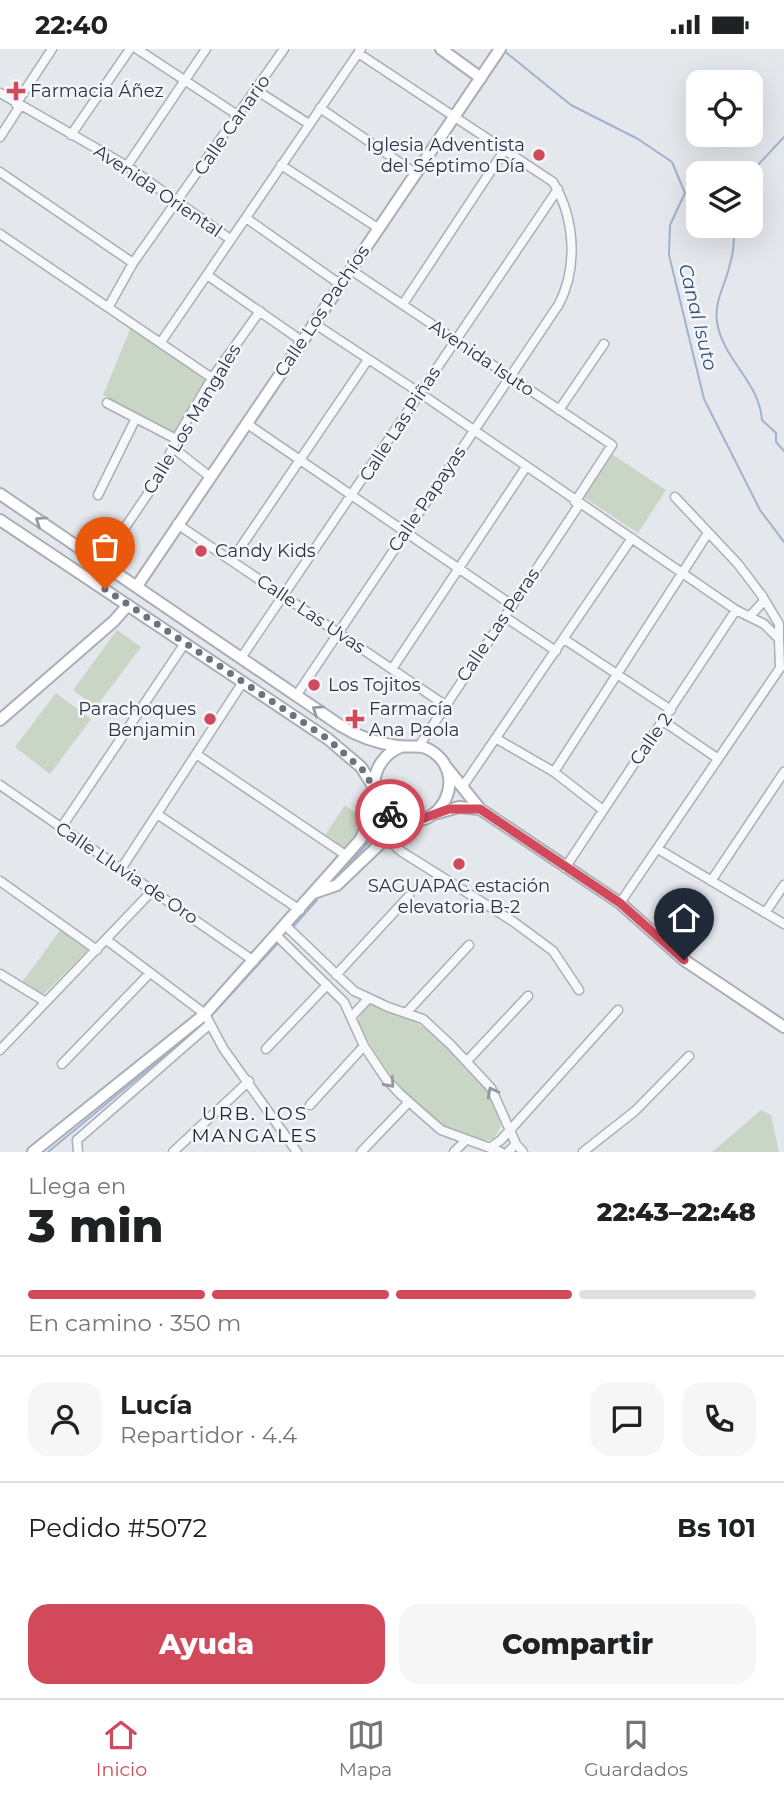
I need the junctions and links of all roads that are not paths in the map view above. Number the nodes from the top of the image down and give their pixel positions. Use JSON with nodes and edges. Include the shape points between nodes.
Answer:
{"nodes":[{"id":1,"x":52,"y":49,"type":"edge"},
{"id":2,"x":130,"y":49,"type":"edge"},
{"id":3,"x":137,"y":49,"type":"edge"},
{"id":4,"x":206,"y":49,"type":"edge"},
{"id":5,"x":284,"y":49,"type":"edge"},
{"id":6,"x":441,"y":49,"type":"edge"},
{"id":7,"x":500,"y":49,"type":"edge"},
{"id":8,"x":359,"y":51,"type":"edge"},
{"id":9,"x":481,"y":78,"type":"junction"},
{"id":10,"x":185,"y":80,"type":"junction"},
{"id":11,"x":256,"y":90,"type":"junction"},
{"id":12,"x":0,"y":93,"type":"edge"},
{"id":13,"x":18,"y":105,"type":"junction"},
{"id":14,"x":320,"y":108,"type":"junction"},
{"id":15,"x":239,"y":115,"type":"junction"},
{"id":16,"x":452,"y":116,"type":"junction"},
{"id":17,"x":309,"y":124,"type":"junction"},
{"id":18,"x":71,"y":135,"type":"junction"},
{"id":19,"x":0,"y":137,"type":"edge"},
{"id":20,"x":504,"y":151,"type":"junction"},
{"id":21,"x":281,"y":165,"type":"junction"},
{"id":22,"x":127,"y":166,"type":"junction"},
{"id":23,"x":0,"y":172,"type":"edge"},
{"id":24,"x":415,"y":173,"type":"junction"},
{"id":25,"x":558,"y":189,"type":"junction"},
{"id":26,"x":179,"y":202,"type":"junction"},
{"id":27,"x":246,"y":218,"type":"junction"},
{"id":28,"x":378,"y":228,"type":"junction"},
{"id":29,"x":0,"y":234,"type":"edge"},
{"id":30,"x":230,"y":239,"type":"junction"},
{"id":31,"x":134,"y":263,"type":"junction"},
{"id":32,"x":351,"y":270,"type":"junction"},
{"id":33,"x":207,"y":275,"type":"junction"},
{"id":34,"x":341,"y":285,"type":"junction"},
{"id":35,"x":403,"y":304,"type":"junction"},
{"id":36,"x":109,"y":306,"type":"junction"},
{"id":37,"x":260,"y":311,"type":"junction"},
{"id":38,"x":315,"y":324,"type":"junction"},
{"id":39,"x":455,"y":340,"type":"junction"},
{"id":40,"x":302,"y":341,"type":"junction"},
{"id":41,"x":161,"y":342,"type":"junction"},
{"id":42,"x":604,"y":344,"type":"dead end"},
{"id":43,"x":368,"y":361,"type":"junction"},
{"id":44,"x":510,"y":377,"type":"junction"},
{"id":45,"x":212,"y":378,"type":"junction"},
{"id":46,"x":420,"y":393,"type":"junction"},
{"id":47,"x":107,"y":403,"type":"dead end"},
{"id":48,"x":559,"y":410,"type":"junction"},
{"id":49,"x":135,"y":420,"type":"junction"},
{"id":50,"x":246,"y":423,"type":"junction"},
{"id":51,"x":474,"y":430,"type":"junction"},
{"id":52,"x":174,"y":443,"type":"junction"},
{"id":53,"x":612,"y":445,"type":"joint"},
{"id":54,"x":300,"y":459,"type":"junction"},
{"id":55,"x":526,"y":467,"type":"junction"},
{"id":56,"x":209,"y":476,"type":"junction"},
{"id":57,"x":0,"y":494,"type":"edge"},
{"id":58,"x":98,"y":495,"type":"dead end"},
{"id":59,"x":353,"y":495,"type":"junction"},
{"id":60,"x":675,"y":497,"type":"dead end"},
{"id":61,"x":577,"y":503,"type":"junction"},
{"id":62,"x":177,"y":524,"type":"junction"},
{"id":63,"x":2,"y":526,"type":"edge"},
{"id":64,"x":406,"y":531,"type":"junction"},
{"id":65,"x":708,"y":533,"type":"junction"},
{"id":66,"x":632,"y":538,"type":"junction"},
{"id":67,"x":232,"y":560,"type":"junction"},
{"id":68,"x":101,"y":563,"type":"junction"},
{"id":69,"x":458,"y":568,"type":"junction"},
{"id":70,"x":681,"y":572,"type":"junction"},
{"id":71,"x":137,"y":586,"type":"junction"},
{"id":72,"x":284,"y":595,"type":"junction"},
{"id":73,"x":764,"y":599,"type":"junction"},
{"id":74,"x":128,"y":604,"type":"junction"},
{"id":75,"x":512,"y":605,"type":"junction"},
{"id":76,"x":736,"y":610,"type":"junction"},
{"id":77,"x":750,"y":616,"type":"junction"},
{"id":78,"x":505,"y":617,"type":"junction"},
{"id":79,"x":337,"y":632,"type":"junction"},
{"id":80,"x":564,"y":639,"type":"junction"},
{"id":81,"x":779,"y":639,"type":"junction"},
{"id":82,"x":185,"y":643,"type":"junction"},
{"id":83,"x":556,"y":651,"type":"junction"},
{"id":84,"x":241,"y":658,"type":"junction"},
{"id":85,"x":392,"y":669,"type":"junction"},
{"id":86,"x":782,"y":670,"type":"edge"},
{"id":87,"x":620,"y":674,"type":"junction"},
{"id":88,"x":243,"y":682,"type":"junction"},
{"id":89,"x":296,"y":697,"type":"junction"},
{"id":90,"x":445,"y":705,"type":"junction"},
{"id":91,"x":671,"y":710,"type":"junction"},
{"id":92,"x":0,"y":720,"type":"edge"},
{"id":93,"x":663,"y":721,"type":"junction"},
{"id":94,"x":341,"y":726,"type":"junction"},
{"id":95,"x":328,"y":739,"type":"junction"},
{"id":96,"x":497,"y":739,"type":"junction"},
{"id":97,"x":419,"y":746,"type":"junction"},
{"id":98,"x":401,"y":747,"type":"junction"},
{"id":99,"x":196,"y":754,"type":"junction"},
{"id":100,"x":717,"y":758,"type":"junction"},
{"id":101,"x":446,"y":767,"type":"junction"},
{"id":102,"x":554,"y":772,"type":"junction"},
{"id":103,"x":784,"y":772,"type":"edge"},
{"id":104,"x":0,"y":785,"type":"edge"},
{"id":105,"x":463,"y":786,"type":"junction"},
{"id":106,"x":374,"y":791,"type":"junction"},
{"id":107,"x":480,"y":809,"type":"junction"},
{"id":108,"x":603,"y":810,"type":"junction"},
{"id":109,"x":157,"y":814,"type":"junction"},
{"id":110,"x":431,"y":816,"type":"junction"},
{"id":111,"x":416,"y":821,"type":"junction"},
{"id":112,"x":61,"y":828,"type":"junction"},
{"id":113,"x":387,"y":839,"type":"junction"},
{"id":114,"x":659,"y":849,"type":"junction"},
{"id":115,"x":347,"y":856,"type":"junction"},
{"id":116,"x":565,"y":868,"type":"junction"},
{"id":117,"x":121,"y":869,"type":"junction"},
{"id":118,"x":0,"y":881,"type":"edge"},
{"id":119,"x":711,"y":881,"type":"junction"},
{"id":120,"x":784,"y":885,"type":"edge"},
{"id":121,"x":153,"y":890,"type":"junction"},
{"id":122,"x":314,"y":894,"type":"junction"},
{"id":123,"x":408,"y":896,"type":"dead end"},
{"id":124,"x":620,"y":903,"type":"junction"},
{"id":125,"x":300,"y":910,"type":"junction"},
{"id":126,"x":765,"y":913,"type":"junction"},
{"id":127,"x":784,"y":924,"type":"edge"},
{"id":128,"x":289,"y":929,"type":"junction"},
{"id":129,"x":280,"y":939,"type":"junction"},
{"id":130,"x":108,"y":941,"type":"junction"},
{"id":131,"x":469,"y":945,"type":"dead end"},
{"id":132,"x":97,"y":950,"type":"junction"},
{"id":133,"x":254,"y":961,"type":"junction"},
{"id":134,"x":150,"y":973,"type":"junction"},
{"id":135,"x":0,"y":974,"type":"edge"},
{"id":136,"x":335,"y":975,"type":"junction"},
{"id":137,"x":327,"y":985,"type":"junction"},
{"id":138,"x":579,"y":990,"type":"dead end"},
{"id":139,"x":354,"y":991,"type":"junction"},
{"id":140,"x":528,"y":996,"type":"dead end"},
{"id":141,"x":368,"y":999,"type":"junction"},
{"id":142,"x":46,"y":1002,"type":"junction"},
{"id":143,"x":344,"y":1002,"type":"junction"},
{"id":144,"x":618,"y":1010,"type":"dead end"},
{"id":145,"x":407,"y":1012,"type":"junction"},
{"id":146,"x":352,"y":1016,"type":"junction"},
{"id":147,"x":208,"y":1019,"type":"junction"},
{"id":148,"x":784,"y":1027,"type":"edge"},
{"id":149,"x":364,"y":1046,"type":"junction"},
{"id":150,"x":266,"y":1049,"type":"dead end"},
{"id":151,"x":0,"y":1050,"type":"edge"},
{"id":152,"x":689,"y":1056,"type":"dead end"},
{"id":153,"x":467,"y":1061,"type":"junction"},
{"id":154,"x":62,"y":1064,"type":"dead end"},
{"id":155,"x":249,"y":1080,"type":"junction"},
{"id":156,"x":409,"y":1102,"type":"junction"},
{"id":157,"x":310,"y":1105,"type":"dead end"},
{"id":158,"x":510,"y":1128,"type":"junction"},
{"id":159,"x":465,"y":1141,"type":"junction"},
{"id":160,"x":516,"y":1144,"type":"junction"},
{"id":161,"x":491,"y":1147,"type":"junction"},
{"id":162,"x":295,"y":1148,"type":"edge"},
{"id":163,"x":33,"y":1152,"type":"edge"},
{"id":164,"x":78,"y":1152,"type":"edge"},
{"id":165,"x":173,"y":1152,"type":"edge"},
{"id":166,"x":284,"y":1152,"type":"edge"},
{"id":167,"x":361,"y":1152,"type":"edge"},
{"id":168,"x":454,"y":1152,"type":"edge"},
{"id":169,"x":501,"y":1152,"type":"edge"},
{"id":170,"x":508,"y":1152,"type":"edge"},
{"id":171,"x":523,"y":1152,"type":"edge"},
{"id":172,"x":583,"y":1152,"type":"edge"}],
"edges":[{"from":1,"to":13,"type":"street"},
{"from":2,"to":18,"type":"street"},
{"from":3,"to":10,"type":"street"},
{"from":4,"to":10,"type":"street"},
{"from":5,"to":11,"type":"street","name":"Calle Canario"},
{"from":6,"to":9,"type":"main road"},
{"from":7,"to":9,"type":"main road","name":"Calle Los Pachíos"},
{"from":8,"to":14,"type":"street"},
{"from":8,"to":16,"type":"street"},
{"from":9,"to":16,"type":"main road","name":"Calle Los Pachíos"},
{"from":10,"to":15,"type":"street"},
{"from":10,"to":22,"type":"street"},
{"from":11,"to":15,"type":"street","name":"Calle Canario"},
{"from":11,"to":17,"type":"street"},
{"from":12,"to":13,"type":"street","name":"Avenida Oriental"},
{"from":13,"to":18,"type":"street","name":"Avenida Oriental"},
{"from":13,"to":19,"type":"street"},
{"from":14,"to":17,"type":"street"},
{"from":14,"to":24,"type":"street"},
{"from":15,"to":26,"type":"street","name":"Calle Canario"},
{"from":16,"to":20,"type":"street"},
{"from":16,"to":24,"type":"main road","name":"Calle Los Pachíos"},
{"from":17,"to":21,"type":"street"},
{"from":18,"to":22,"type":"street","name":"Avenida Oriental"},
{"from":20,"to":25,"type":"street"},
{"from":20,"to":35,"type":"street"},
{"from":21,"to":27,"type":"street"},
{"from":21,"to":28,"type":"street"},
{"from":22,"to":26,"type":"street","name":"Avenida Oriental"},
{"from":23,"to":31,"type":"street"},
{"from":24,"to":28,"type":"main road","name":"Calle Los Pachíos"},
{"from":25,"to":39,"type":"street","name":"Calle Las Piñas"},
{"from":25,"to":44,"type":"street","name":"Calle Papayas","via":[[572,246],[571,281]]},
{"from":26,"to":30,"type":"street","name":"Avenida Oriental"},
{"from":26,"to":31,"type":"street","name":"Calle Canario"},
{"from":27,"to":30,"type":"street","name":"Avenida Oriental"},
{"from":27,"to":34,"type":"street","name":"Avenida Oriental"},
{"from":28,"to":32,"type":"main road","name":"Calle Los Pachíos"},
{"from":29,"to":36,"type":"street"},
{"from":30,"to":33,"type":"street"},
{"from":31,"to":36,"type":"street","name":"Calle Canario"},
{"from":32,"to":34,"type":"main road","name":"Calle Los Pachíos"},
{"from":32,"to":35,"type":"street","name":"Avenida Isuto"},
{"from":33,"to":37,"type":"street"},
{"from":33,"to":41,"type":"street"},
{"from":34,"to":38,"type":"main road","name":"Calle Los Pachíos"},
{"from":35,"to":39,"type":"street","name":"Avenida Isuto"},
{"from":36,"to":41,"type":"street"},
{"from":37,"to":40,"type":"street"},
{"from":37,"to":45,"type":"street","name":"Calle Los Mangales"},
{"from":38,"to":40,"type":"main road","name":"Calle Los Pachíos"},
{"from":38,"to":43,"type":"street"},
{"from":39,"to":44,"type":"street","name":"Avenida Isuto"},
{"from":39,"to":46,"type":"street","name":"Calle Las Piñas"},
{"from":40,"to":50,"type":"main road","name":"Calle Los Pachíos"},
{"from":41,"to":45,"type":"street"},
{"from":42,"to":48,"type":"street"},
{"from":43,"to":46,"type":"street"},
{"from":43,"to":54,"type":"street"},
{"from":44,"to":48,"type":"street","name":"Avenida Isuto"},
{"from":44,"to":51,"type":"street","name":"Calle Papayas"},
{"from":45,"to":52,"type":"street","name":"Calle Los Mangales"},
{"from":46,"to":51,"type":"street"},
{"from":46,"to":59,"type":"street","name":"Calle Las Piñas"},
{"from":47,"to":49,"type":"street"},
{"from":48,"to":53,"type":"street","name":"Avenida Isuto"},
{"from":49,"to":52,"type":"street"},
{"from":49,"to":58,"type":"street"},
{"from":50,"to":54,"type":"street"},
{"from":50,"to":56,"type":"main road","name":"Calle Los Pachíos"},
{"from":51,"to":55,"type":"street"},
{"from":51,"to":64,"type":"street","name":"Calle Papayas"},
{"from":52,"to":56,"type":"street"},
{"from":52,"to":68,"type":"street","name":"Calle Los Mangales","via":[[162,473]]},
{"from":53,"to":61,"type":"street","name":"Calle Las Peras"},
{"from":54,"to":59,"type":"street"},
{"from":54,"to":67,"type":"street"},
{"from":55,"to":61,"type":"street"},
{"from":55,"to":69,"type":"street"},
{"from":56,"to":62,"type":"main road","name":"Calle Los Pachíos"},
{"from":68,"to":57,"type":"main road","one_way":true},
{"from":59,"to":64,"type":"street"},
{"from":59,"to":72,"type":"street","name":"Calle Las Piñas"},
{"from":60,"to":65,"type":"street"},
{"from":61,"to":66,"type":"street"},
{"from":61,"to":75,"type":"street","name":"Calle Las Peras"},
{"from":62,"to":67,"type":"street","name":"Calle Las Uvas"},
{"from":62,"to":71,"type":"main road","name":"Calle Los Pachíos"},
{"from":63,"to":74,"type":"main road"},
{"from":64,"to":69,"type":"street"},
{"from":64,"to":79,"type":"street","name":"Calle Papayas"},
{"from":65,"to":70,"type":"street"},
{"from":65,"to":73,"type":"street"},
{"from":66,"to":70,"type":"street"},
{"from":66,"to":80,"type":"street"},
{"from":67,"to":72,"type":"street","name":"Calle Las Uvas"},
{"from":68,"to":71,"type":"main road"},
{"from":69,"to":75,"type":"street"},
{"from":69,"to":85,"type":"street"},
{"from":70,"to":76,"type":"street"},
{"from":70,"to":87,"type":"street"},
{"from":71,"to":84,"type":"main road"},
{"from":72,"to":79,"type":"street","name":"Calle Las Uvas"},
{"from":72,"to":84,"type":"street","name":"Calle Las Piñas"},
{"from":73,"to":77,"type":"street"},
{"from":73,"to":81,"type":"street","via":[[779,624]]},
{"from":74,"to":82,"type":"main road"},
{"from":74,"to":92,"type":"main road"},
{"from":75,"to":78,"type":"street","name":"Calle Las Peras"},
{"from":76,"to":77,"type":"street"},
{"from":76,"to":91,"type":"street","name":"Calle 2"},
{"from":77,"to":81,"type":"street"},
{"from":78,"to":83,"type":"street"},
{"from":78,"to":90,"type":"street","name":"Calle Las Peras"},
{"from":79,"to":85,"type":"street","name":"Calle Las Uvas"},
{"from":79,"to":89,"type":"street","name":"Calle Papayas"},
{"from":80,"to":83,"type":"street"},
{"from":80,"to":87,"type":"street"},
{"from":81,"to":86,"type":"street"},
{"from":82,"to":88,"type":"main road"},
{"from":82,"to":112,"type":"street"},
{"from":83,"to":96,"type":"street"},
{"from":84,"to":89,"type":"main road"},
{"from":85,"to":90,"type":"street","name":"Calle Las Uvas"},
{"from":86,"to":100,"type":"street"},
{"from":87,"to":91,"type":"street"},
{"from":87,"to":102,"type":"street"},
{"from":88,"to":95,"type":"main road"},
{"from":88,"to":99,"type":"street"},
{"from":94,"to":89,"type":"main road","one_way":true},
{"from":90,"to":97,"type":"street","name":"Calle Las Peras"},
{"from":91,"to":93,"type":"street","name":"Calle 2"},
{"from":93,"to":100,"type":"street"},
{"from":93,"to":108,"type":"street","name":"Calle 2"},
{"from":94,"to":95,"type":"main road","via":[[338,736]]},
{"from":94,"to":98,"type":"main road","via":[[376,743]]},
{"from":95,"to":106,"type":"main road","via":[[361,767]]},
{"from":96,"to":102,"type":"street"},
{"from":96,"to":105,"type":"street"},
{"from":97,"to":98,"type":"main road"},
{"from":97,"to":101,"type":"main road","via":[[435,753]]},
{"from":98,"to":106,"type":"main road","via":[[382,758]]},
{"from":99,"to":109,"type":"street"},
{"from":99,"to":115,"type":"street"},
{"from":100,"to":114,"type":"street"},
{"from":101,"to":105,"type":"main road"},
{"from":101,"to":110,"type":"main road","via":[[449,793]]},
{"from":102,"to":108,"type":"street"},
{"from":103,"to":119,"type":"street"},
{"from":104,"to":112,"type":"street","name":"Calle Lluvia de Oro"},
{"from":105,"to":107,"type":"main road"},
{"from":106,"to":111,"type":"main road","via":[[379,803],[395,817]]},
{"from":106,"to":115,"type":"main road","via":[[368,825]]},
{"from":107,"to":110,"type":"main road","via":[[459,807]]},
{"from":107,"to":116,"type":"main road"},
{"from":108,"to":116,"type":"street","name":"Calle 2"},
{"from":109,"to":117,"type":"street"},
{"from":109,"to":125,"type":"street"},
{"from":110,"to":111,"type":"main road"},
{"from":111,"to":113,"type":"main road"},
{"from":112,"to":117,"type":"street","name":"Calle Lluvia de Oro"},
{"from":113,"to":122,"type":"main road","via":[[337,885]]},
{"from":113,"to":138,"type":"street","via":[[553,951]]},
{"from":114,"to":119,"type":"street"},
{"from":114,"to":124,"type":"street"},
{"from":115,"to":122,"type":"main road"},
{"from":116,"to":124,"type":"main road"},
{"from":117,"to":121,"type":"street","name":"Calle Lluvia de Oro"},
{"from":118,"to":132,"type":"street"},
{"from":119,"to":126,"type":"street"},
{"from":120,"to":126,"type":"street"},
{"from":121,"to":130,"type":"street"},
{"from":121,"to":133,"type":"street","name":"Calle Lluvia de Oro"},
{"from":122,"to":125,"type":"main road"},
{"from":123,"to":136,"type":"street"},
{"from":124,"to":148,"type":"main road","via":[[684,960]]},
{"from":125,"to":128,"type":"main road"},
{"from":126,"to":127,"type":"street"},
{"from":128,"to":129,"type":"main road"},
{"from":128,"to":136,"type":"street"},
{"from":129,"to":133,"type":"main road"},
{"from":129,"to":137,"type":"street"},
{"from":130,"to":132,"type":"street"},
{"from":130,"to":134,"type":"street"},
{"from":131,"to":145,"type":"street"},
{"from":132,"to":142,"type":"street"},
{"from":133,"to":147,"type":"main road"},
{"from":134,"to":147,"type":"street"},
{"from":134,"to":154,"type":"street"},
{"from":135,"to":142,"type":"street"},
{"from":136,"to":139,"type":"street"},
{"from":137,"to":143,"type":"street"},
{"from":137,"to":150,"type":"street"},
{"from":139,"to":141,"type":"street"},
{"from":139,"to":143,"type":"street","via":[[351,1000]]},
{"from":140,"to":153,"type":"street"},
{"from":141,"to":145,"type":"street"},
{"from":141,"to":146,"type":"street"},
{"from":142,"to":151,"type":"street"},
{"from":143,"to":146,"type":"street"},
{"from":144,"to":158,"type":"street"},
{"from":145,"to":153,"type":"street","via":[[432,1027]]},
{"from":146,"to":149,"type":"street"},
{"from":147,"to":155,"type":"street","via":[[223,1048]]},
{"from":147,"to":163,"type":"main road"},
{"from":147,"to":164,"type":"street","via":[[77,1140]]},
{"from":149,"to":156,"type":"street","one_way":true,"via":[[386,1079]]},
{"from":149,"to":157,"type":"street"},
{"from":152,"to":172,"type":"street","via":[[635,1111]]},
{"from":158,"to":153,"type":"street","one_way":true,"via":[[491,1088]]},
{"from":155,"to":162,"type":"street"},
{"from":155,"to":165,"type":"street"},
{"from":156,"to":159,"type":"street","via":[[441,1131]]},
{"from":156,"to":167,"type":"street"},
{"from":158,"to":160,"type":"street"},
{"from":158,"to":161,"type":"street"},
{"from":159,"to":161,"type":"street"},
{"from":159,"to":168,"type":"street"},
{"from":160,"to":170,"type":"street"},
{"from":160,"to":171,"type":"street"},
{"from":161,"to":169,"type":"street"},
{"from":162,"to":166,"type":"street"}]}
